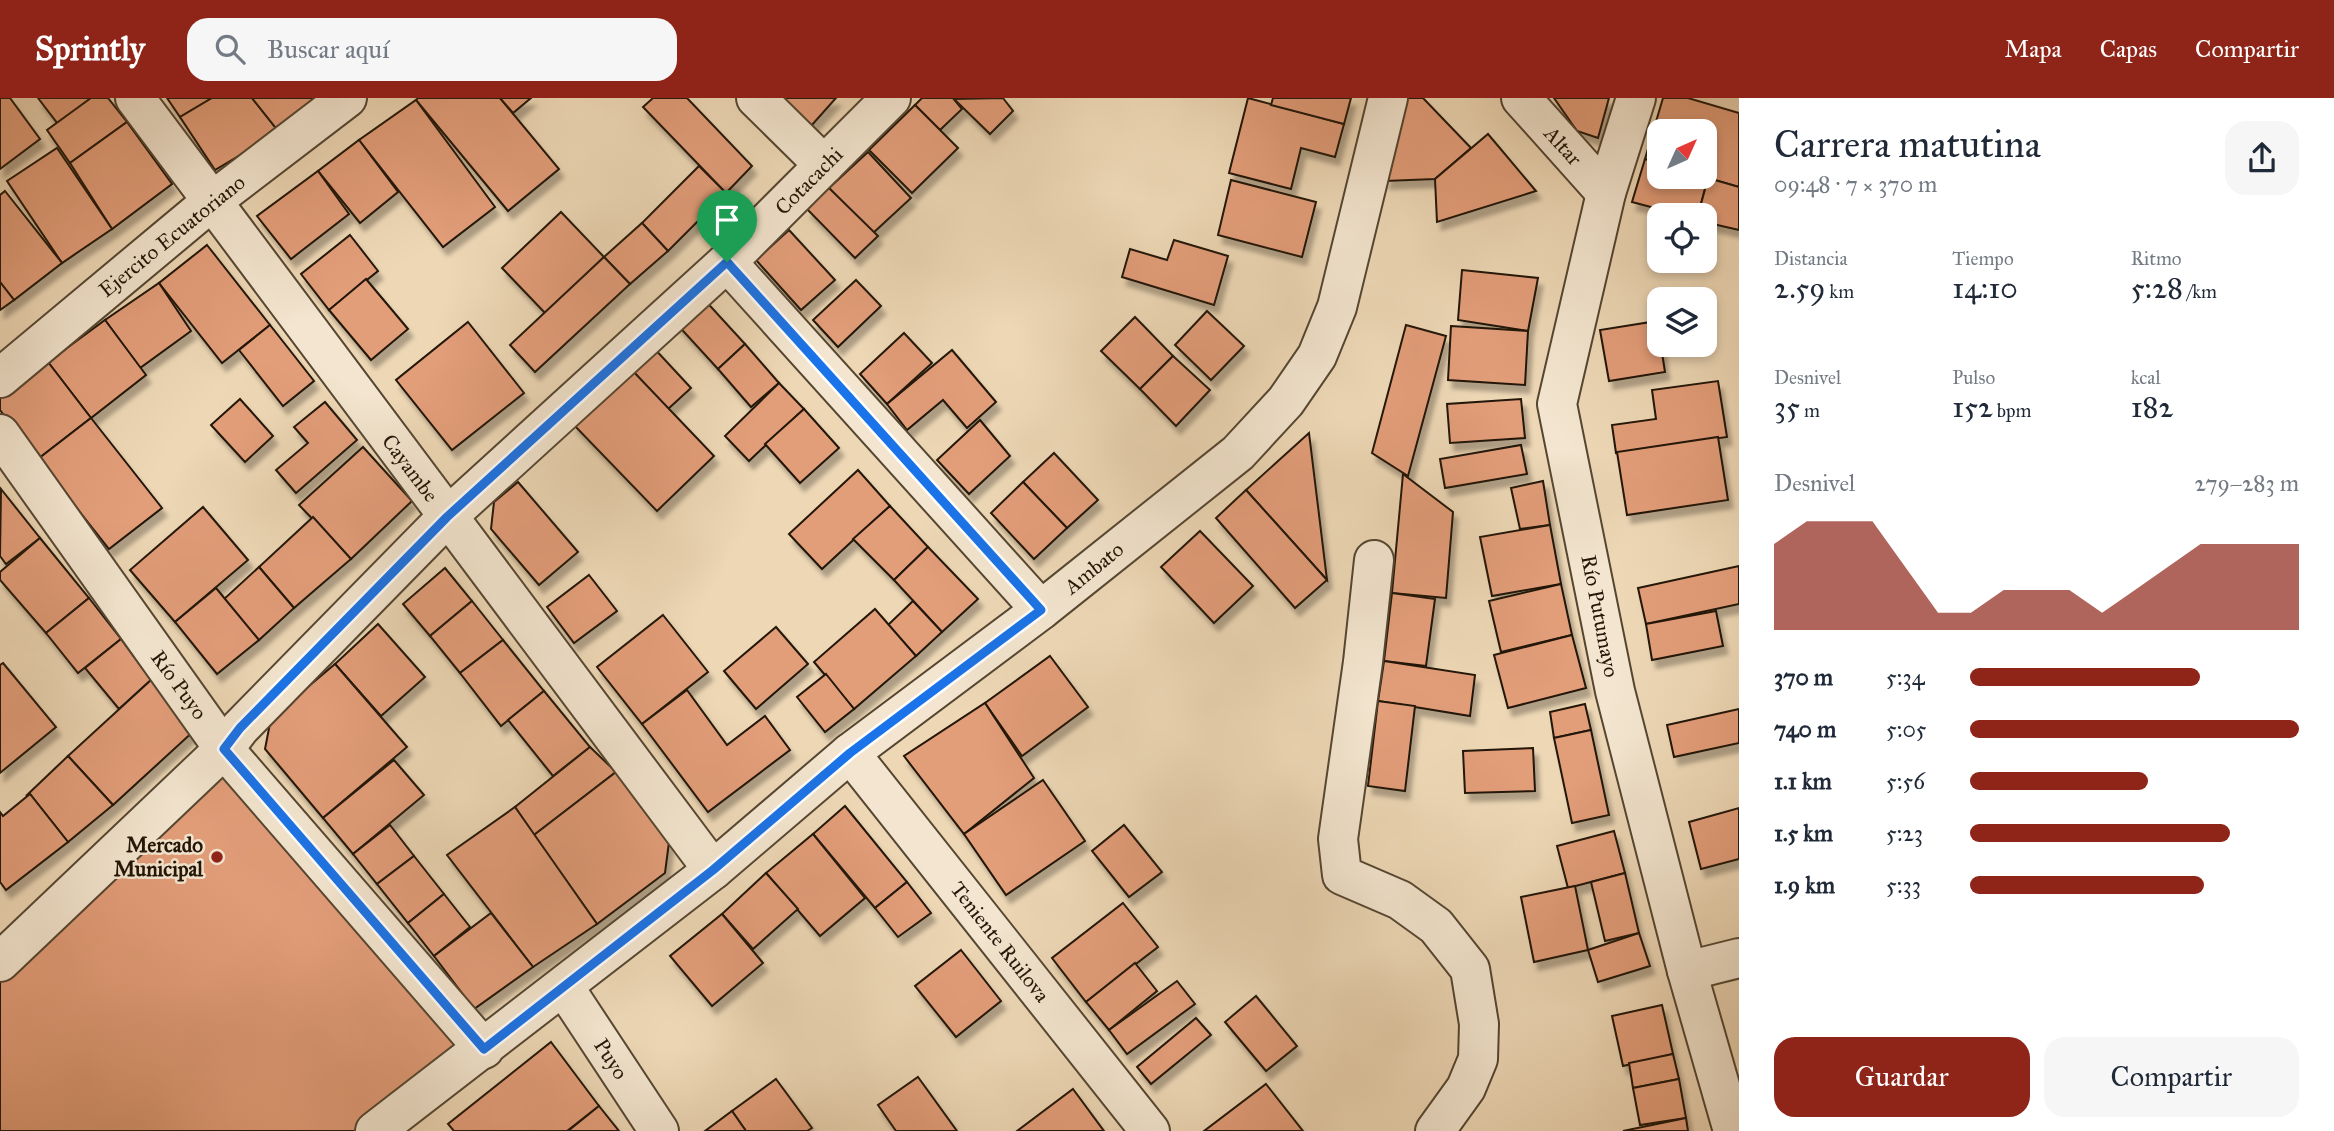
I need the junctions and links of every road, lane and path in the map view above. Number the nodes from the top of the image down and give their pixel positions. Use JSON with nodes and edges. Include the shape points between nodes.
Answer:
{"nodes":[{"id":1,"x":135,"y":98,"type":"edge"},
{"id":2,"x":347,"y":98,"type":"edge"},
{"id":3,"x":756,"y":98,"type":"edge"},
{"id":4,"x":891,"y":98,"type":"edge"},
{"id":5,"x":1388,"y":98,"type":"edge"},
{"id":6,"x":1521,"y":98,"type":"edge"},
{"id":7,"x":1636,"y":98,"type":"edge"},
{"id":8,"x":824,"y":165,"type":"junction"},
{"id":9,"x":1606,"y":193,"type":"junction"},
{"id":10,"x":211,"y":202,"type":"junction"},
{"id":11,"x":727,"y":262,"type":"junction"},
{"id":12,"x":0,"y":378,"type":"edge"},
{"id":13,"x":0,"y":435,"type":"edge"},
{"id":14,"x":447,"y":517,"type":"junction"},
{"id":15,"x":1374,"y":559,"type":"dead end"},
{"id":16,"x":1041,"y":610,"type":"junction"},
{"id":17,"x":224,"y":749,"type":"junction"},
{"id":18,"x":850,"y":753,"type":"junction"},
{"id":19,"x":713,"y":870,"type":"junction"},
{"id":20,"x":6,"y":944,"type":"edge"},
{"id":21,"x":1739,"y":958,"type":"edge"},
{"id":22,"x":1687,"y":971,"type":"junction"},
{"id":23,"x":564,"y":987,"type":"junction"},
{"id":24,"x":484,"y":1049,"type":"junction"},
{"id":25,"x":375,"y":1131,"type":"edge"},
{"id":26,"x":659,"y":1131,"type":"edge"},
{"id":27,"x":1150,"y":1131,"type":"edge"},
{"id":28,"x":1435,"y":1131,"type":"edge"},
{"id":29,"x":1733,"y":1131,"type":"edge"}],
"edges":[{"from":1,"to":10,"type":"street","name":"Cayambe"},
{"from":2,"to":10,"type":"street","name":"Ejercito Ecuatoriano"},
{"from":3,"to":8,"type":"street"},
{"from":4,"to":8,"type":"street","name":"Cotacachi"},
{"from":5,"to":16,"type":"street","name":"Ambato","via":[[1337,307],[1317,356],[1286,401],[1238,453]]},
{"from":6,"to":9,"type":"street","name":"Altar"},
{"from":7,"to":9,"type":"street","name":"Río Putumayo"},
{"from":8,"to":11,"type":"street","name":"Cotacachi"},
{"from":9,"to":22,"type":"street","name":"Río Putumayo","via":[[1557,404],[1615,691]]},
{"from":10,"to":12,"type":"street","name":"Ejercito Ecuatoriano"},
{"from":10,"to":14,"type":"street","name":"Cayambe"},
{"from":11,"to":14,"type":"street","name":"Cotacachi"},
{"from":11,"to":16,"type":"street"},
{"from":13,"to":17,"type":"street","name":"Río Puyo"},
{"from":14,"to":17,"type":"street","name":"Cotacachi"},
{"from":14,"to":19,"type":"street","name":"Cayambe"},
{"from":15,"to":28,"type":"street","via":[[1338,839],[1342,875],[1400,900],[1436,926],[1470,969],[1479,1024],[1478,1059],[1466,1088]]},
{"from":16,"to":18,"type":"street","name":"Ambato"},
{"from":17,"to":20,"type":"street","name":"Cotacachi"},
{"from":17,"to":24,"type":"street","name":"Río Puyo"},
{"from":18,"to":19,"type":"street","name":"Ambato"},
{"from":18,"to":27,"type":"street","name":"Teniente Ruilova"},
{"from":19,"to":23,"type":"street","name":"Ambato"},
{"from":21,"to":22,"type":"street"},
{"from":22,"to":29,"type":"street","name":"Río Putumayo"},
{"from":23,"to":24,"type":"street","name":"Ambato"},
{"from":23,"to":26,"type":"street","name":"Puyo"},
{"from":24,"to":25,"type":"street","name":"Ambato"}]}
